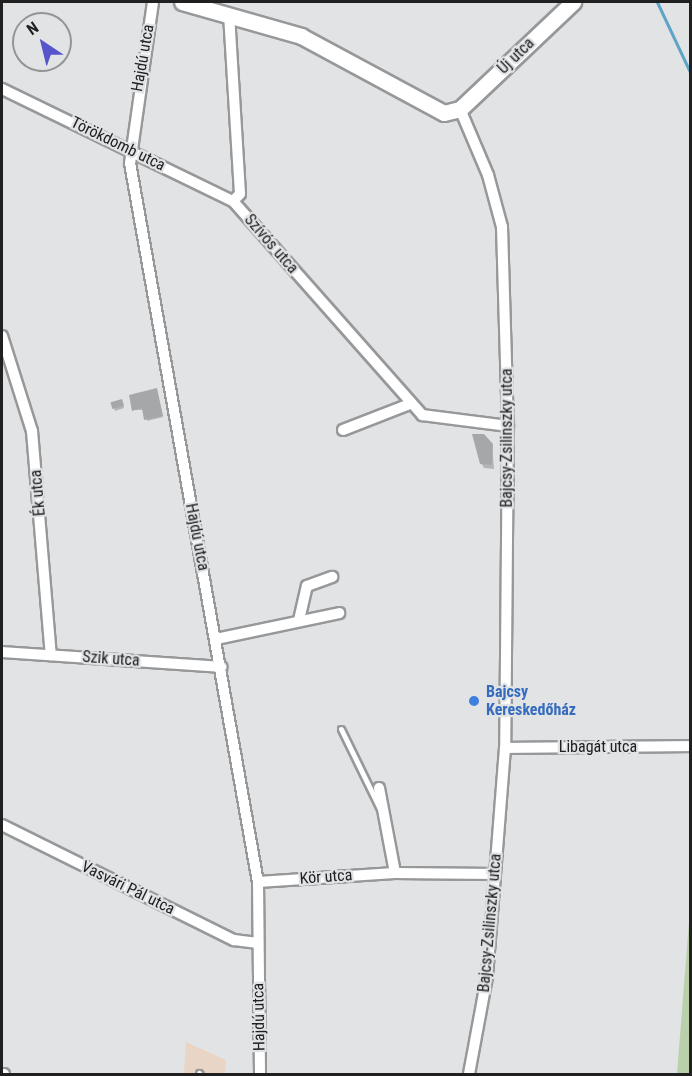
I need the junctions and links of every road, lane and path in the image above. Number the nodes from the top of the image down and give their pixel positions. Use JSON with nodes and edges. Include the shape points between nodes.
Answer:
{"nodes":[{"id":1,"x":153,"y":2,"type":"edge"},
{"id":2,"x":182,"y":2,"type":"edge"},
{"id":3,"x":573,"y":2,"type":"edge"},
{"id":4,"x":229,"y":14,"type":"junction"},
{"id":5,"x":2,"y":89,"type":"edge"},
{"id":6,"x":460,"y":110,"type":"junction"},
{"id":7,"x":129,"y":148,"type":"junction"},
{"id":8,"x":233,"y":201,"type":"junction"},
{"id":9,"x":2,"y":336,"type":"edge"},
{"id":10,"x":410,"y":404,"type":"junction"},
{"id":11,"x":508,"y":426,"type":"junction"},
{"id":12,"x":343,"y":430,"type":"dead end"},
{"id":13,"x":332,"y":576,"type":"dead end"},
{"id":14,"x":339,"y":613,"type":"dead end"},
{"id":15,"x":299,"y":620,"type":"junction"},
{"id":16,"x":216,"y":639,"type":"junction"},
{"id":17,"x":2,"y":652,"type":"edge"},
{"id":18,"x":51,"y":655,"type":"junction"},
{"id":19,"x":220,"y":667,"type":"junction"},
{"id":20,"x":341,"y":729,"type":"dead end"},
{"id":21,"x":690,"y":746,"type":"edge"},
{"id":22,"x":505,"y":748,"type":"junction"},
{"id":23,"x":380,"y":788,"type":"dead end"},
{"id":24,"x":384,"y":815,"type":"junction"},
{"id":25,"x":2,"y":825,"type":"edge"},
{"id":26,"x":395,"y":873,"type":"junction"},
{"id":27,"x":495,"y":873,"type":"junction"},
{"id":28,"x":258,"y":882,"type":"junction"},
{"id":29,"x":258,"y":943,"type":"junction"},
{"id":30,"x":260,"y":1074,"type":"edge"},
{"id":31,"x":469,"y":1074,"type":"edge"}],
"edges":[{"from":1,"to":7,"type":"street","name":"Hajdú utca"},
{"from":2,"to":4,"type":"main road"},
{"from":3,"to":6,"type":"main road","name":"Új utca"},
{"from":4,"to":6,"type":"main road","via":[[326,47],[444,113]]},
{"from":4,"to":8,"type":"street","name":"Szívós utca","via":[[240,194]]},
{"from":5,"to":7,"type":"street","name":"Törökdomb utca"},
{"from":6,"to":11,"type":"street","name":"Bajcsy-Zsilinszky utca","via":[[489,175],[502,227]]},
{"from":7,"to":8,"type":"street","name":"Törökdomb utca"},
{"from":7,"to":16,"type":"street","name":"Hajdú utca"},
{"from":8,"to":10,"type":"street","name":"Szívós utca"},
{"from":9,"to":18,"type":"street","name":"Ék utca","via":[[32,431]]},
{"from":10,"to":11,"type":"street","name":"Szívós utca","via":[[431,418]]},
{"from":10,"to":12,"type":"street"},
{"from":11,"to":22,"type":"street","name":"Bajcsy-Zsilinszky utca"},
{"from":13,"to":15,"type":"street","via":[[307,586]]},
{"from":14,"to":15,"type":"street"},
{"from":15,"to":16,"type":"street"},
{"from":16,"to":19,"type":"street","name":"Hajdú utca"},
{"from":17,"to":18,"type":"street","name":"Szik utca"},
{"from":18,"to":19,"type":"street","name":"Szik utca"},
{"from":19,"to":28,"type":"street","name":"Hajdú utca"},
{"from":20,"to":24,"type":"lane"},
{"from":21,"to":22,"type":"street","name":"Libagát utca"},
{"from":22,"to":27,"type":"street","name":"Bajcsy-Zsilinszky utca"},
{"from":23,"to":24,"type":"street"},
{"from":24,"to":26,"type":"street"},
{"from":25,"to":29,"type":"street","name":"Vasvári Pál utca","via":[[234,940]]},
{"from":26,"to":27,"type":"street","name":"Kör utca"},
{"from":26,"to":28,"type":"street","name":"Kör utca"},
{"from":27,"to":31,"type":"street","name":"Bajcsy-Zsilinszky utca","via":[[487,977]]},
{"from":28,"to":29,"type":"street","name":"Hajdú utca"},
{"from":29,"to":30,"type":"street","name":"Hajdú utca"}]}
